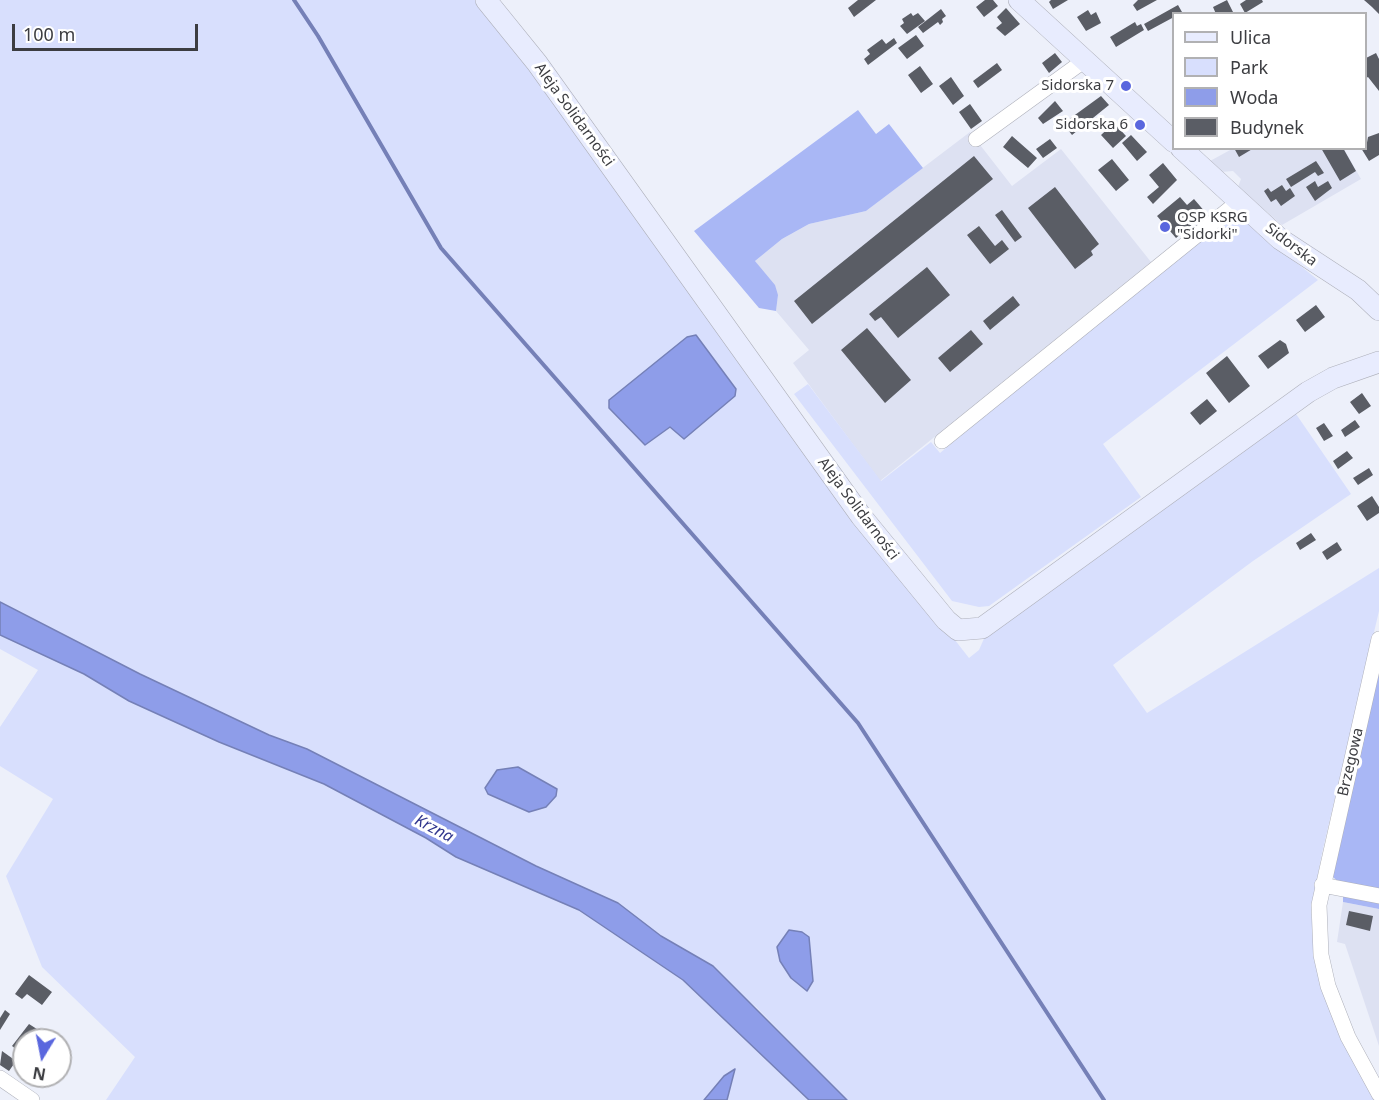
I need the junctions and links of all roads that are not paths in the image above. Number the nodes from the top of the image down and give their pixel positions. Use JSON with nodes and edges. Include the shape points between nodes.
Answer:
{"nodes":[{"id":1,"x":486,"y":0,"type":"edge"},
{"id":2,"x":1019,"y":0,"type":"edge"},
{"id":3,"x":1085,"y":60,"type":"junction"},
{"id":4,"x":976,"y":139,"type":"dead end"},
{"id":5,"x":1172,"y":141,"type":"edge"},
{"id":6,"x":1183,"y":150,"type":"edge"},
{"id":7,"x":1238,"y":202,"type":"junction"},
{"id":8,"x":1358,"y":290,"type":"junction"},
{"id":9,"x":1379,"y":303,"type":"edge"},
{"id":10,"x":1379,"y":310,"type":"edge"},
{"id":11,"x":1379,"y":362,"type":"edge"},
{"id":12,"x":1379,"y":370,"type":"edge"},
{"id":13,"x":1350,"y":372,"type":"junction"},
{"id":14,"x":942,"y":441,"type":"dead end"},
{"id":15,"x":1379,"y":639,"type":"edge"},
{"id":16,"x":1322,"y":885,"type":"junction"},
{"id":17,"x":1379,"y":896,"type":"edge"},
{"id":18,"x":0,"y":1078,"type":"edge"},
{"id":19,"x":1379,"y":1094,"type":"edge"},
{"id":20,"x":32,"y":1100,"type":"edge"}],
"edges":[{"from":1,"to":13,"type":"street","name":"Aleja Solidarności","via":[[537,63],[861,516],[958,630],[982,628],[1308,392]]},
{"from":2,"to":3,"type":"street"},
{"from":3,"to":4,"type":"street"},
{"from":3,"to":5,"type":"street"},
{"from":6,"to":7,"type":"street","name":"Sidorska"},
{"from":7,"to":8,"type":"street","name":"Sidorska","via":[[1280,239]]},
{"from":7,"to":14,"type":"street"},
{"from":8,"to":9,"type":"street"},
{"from":8,"to":10,"type":"street","name":"Sidorska"},
{"from":11,"to":13,"type":"street"},
{"from":12,"to":13,"type":"street"},
{"from":15,"to":16,"type":"street","name":"Brzegowa"},
{"from":16,"to":17,"type":"street"},
{"from":16,"to":19,"type":"street","name":"Brzegowa","via":[[1320,946],[1328,986],[1347,1038]]},
{"from":18,"to":20,"type":"street"}]}
